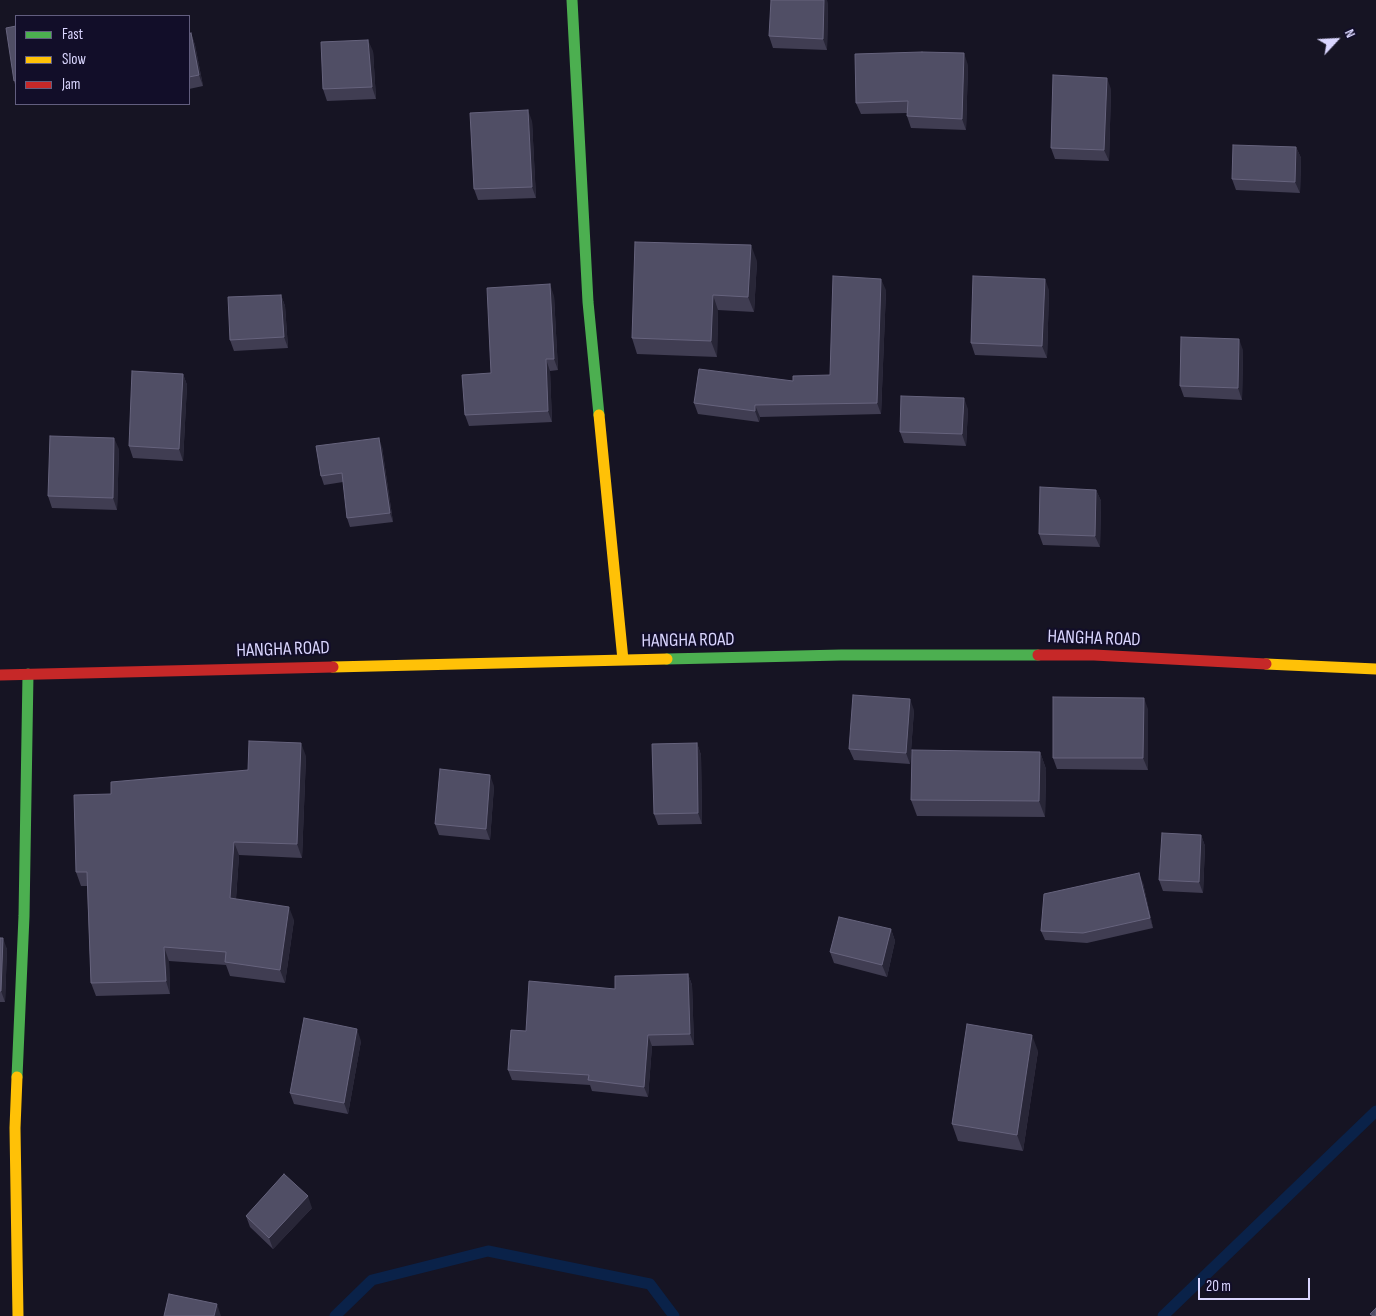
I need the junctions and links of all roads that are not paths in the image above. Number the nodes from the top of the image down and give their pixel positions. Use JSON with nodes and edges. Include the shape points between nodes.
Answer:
{"nodes":[{"id":1,"x":572,"y":0,"type":"edge"},
{"id":2,"x":623,"y":660,"type":"junction"},
{"id":3,"x":1376,"y":669,"type":"edge"},
{"id":4,"x":28,"y":674,"type":"junction"},
{"id":5,"x":0,"y":675,"type":"edge"},
{"id":6,"x":18,"y":1316,"type":"edge"}],
"edges":[{"from":1,"to":2,"type":"main road","via":[[588,302]]},
{"from":2,"to":3,"type":"main road","name":"HANGHA ROAD","via":[[841,655],[1094,655]]},
{"from":2,"to":4,"type":"main road","name":"HANGHA ROAD"},
{"from":4,"to":5,"type":"main road","name":"HANGHA ROAD"},
{"from":4,"to":6,"type":"main road","via":[[24,916],[15,1128]]}]}
